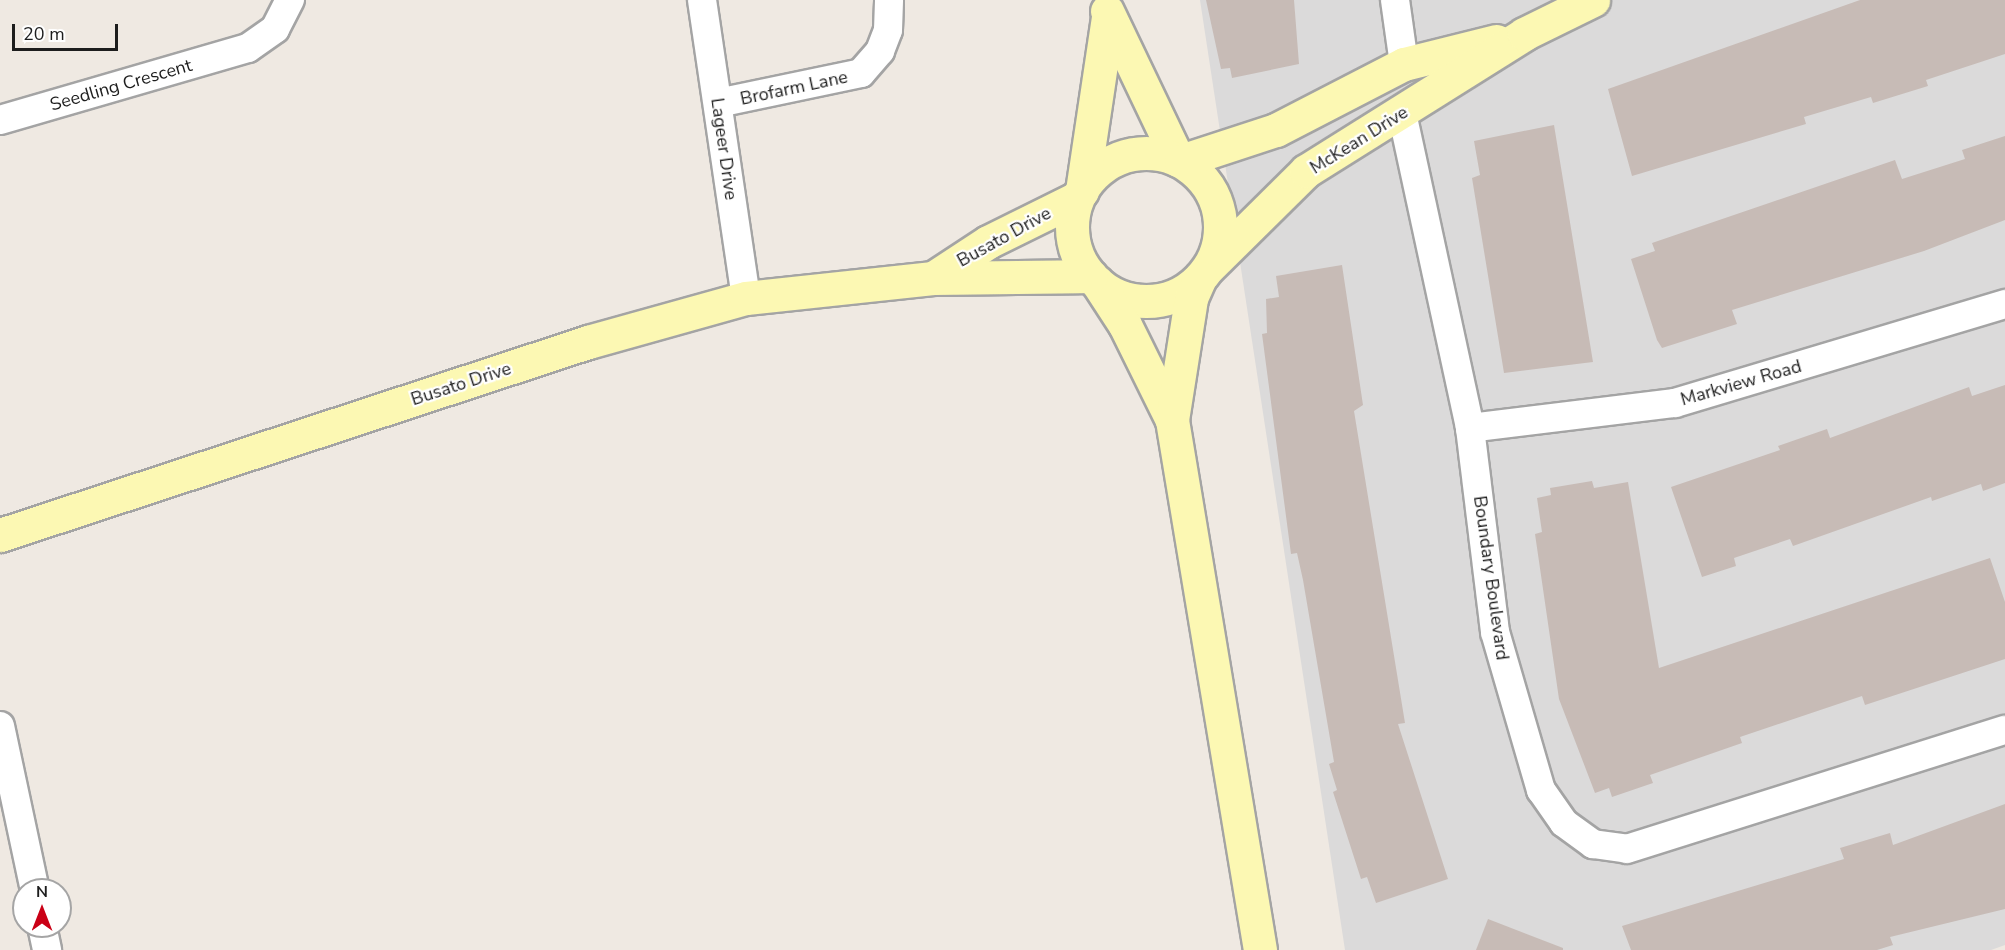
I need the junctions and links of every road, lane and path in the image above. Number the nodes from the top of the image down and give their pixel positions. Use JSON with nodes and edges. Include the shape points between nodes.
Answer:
{"nodes":[{"id":1,"x":290,"y":0,"type":"edge"},
{"id":2,"x":702,"y":0,"type":"edge"},
{"id":3,"x":890,"y":0,"type":"edge"},
{"id":4,"x":1395,"y":0,"type":"edge"},
{"id":5,"x":1593,"y":0,"type":"edge"},
{"id":6,"x":1106,"y":8,"type":"edge"},
{"id":7,"x":1524,"y":34,"type":"junction"},
{"id":8,"x":1404,"y":64,"type":"junction"},
{"id":9,"x":718,"y":103,"type":"junction"},
{"id":10,"x":1402,"y":113,"type":"junction"},
{"id":11,"x":0,"y":120,"type":"edge"},
{"id":12,"x":1179,"y":160,"type":"junction"},
{"id":13,"x":1079,"y":194,"type":"junction"},
{"id":14,"x":1205,"y":272,"type":"junction"},
{"id":15,"x":933,"y":278,"type":"junction"},
{"id":16,"x":1094,"y":279,"type":"junction"},
{"id":17,"x":746,"y":298,"type":"junction"},
{"id":18,"x":2005,"y":304,"type":"edge"},
{"id":19,"x":1172,"y":420,"type":"junction"},
{"id":20,"x":1470,"y":428,"type":"junction"},
{"id":21,"x":0,"y":535,"type":"edge"},
{"id":22,"x":0,"y":726,"type":"edge"},
{"id":23,"x":2005,"y":730,"type":"edge"},
{"id":24,"x":32,"y":878,"type":"edge"},
{"id":25,"x":1260,"y":950,"type":"edge"}],
"edges":[{"from":1,"to":11,"type":"street","name":"Seedling Crescent","via":[[275,29],[248,48]]},
{"from":2,"to":9,"type":"street","name":"Lageer Drive"},
{"from":3,"to":9,"type":"street","name":"Brofarm Lane","via":[[888,30],[880,51],[861,73]]},
{"from":4,"to":8,"type":"street"},
{"from":5,"to":7,"type":"street","name":"McKean Drive"},
{"from":6,"to":12,"type":"street"},
{"from":6,"to":13,"type":"street"},
{"from":7,"to":8,"type":"street","name":"McKean Drive"},
{"from":7,"to":10,"type":"street","name":"McKean Drive"},
{"from":8,"to":12,"type":"street","name":"McKean Drive","via":[[1276,130]]},
{"from":9,"to":17,"type":"street","name":"Lageer Drive"},
{"from":10,"to":14,"type":"street","name":"McKean Drive","via":[[1306,171]]},
{"from":10,"to":20,"type":"street","name":"Boundary Boulevard"},
{"from":12,"to":13,"type":"street","via":[[1157,153],[1133,154],[1109,162]]},
{"from":12,"to":14,"type":"street","via":[[1200,175],[1216,203],[1219,244]]},
{"from":13,"to":15,"type":"street","name":"Busato Drive","via":[[988,242]]},
{"from":13,"to":16,"type":"street","via":[[1071,222],[1074,247]]},
{"from":14,"to":16,"type":"street","via":[[1172,297],[1148,301],[1123,298]]},
{"from":14,"to":19,"type":"street","via":[[1191,298]]},
{"from":15,"to":16,"type":"street","name":"Busato Drive"},
{"from":15,"to":17,"type":"street","name":"Busato Drive"},
{"from":16,"to":19,"type":"street","via":[[1125,325]]},
{"from":17,"to":21,"type":"street","name":"Busato Drive","via":[[588,342]]},
{"from":18,"to":20,"type":"street","name":"Markview Road","via":[[1675,403]]},
{"from":19,"to":25,"type":"street"},
{"from":20,"to":23,"type":"street","name":"Boundary Boulevard","via":[[1495,632],[1506,677],[1541,790],[1564,824],[1593,844],[1627,849],[1643,846]]},
{"from":22,"to":24,"type":"street"}]}
